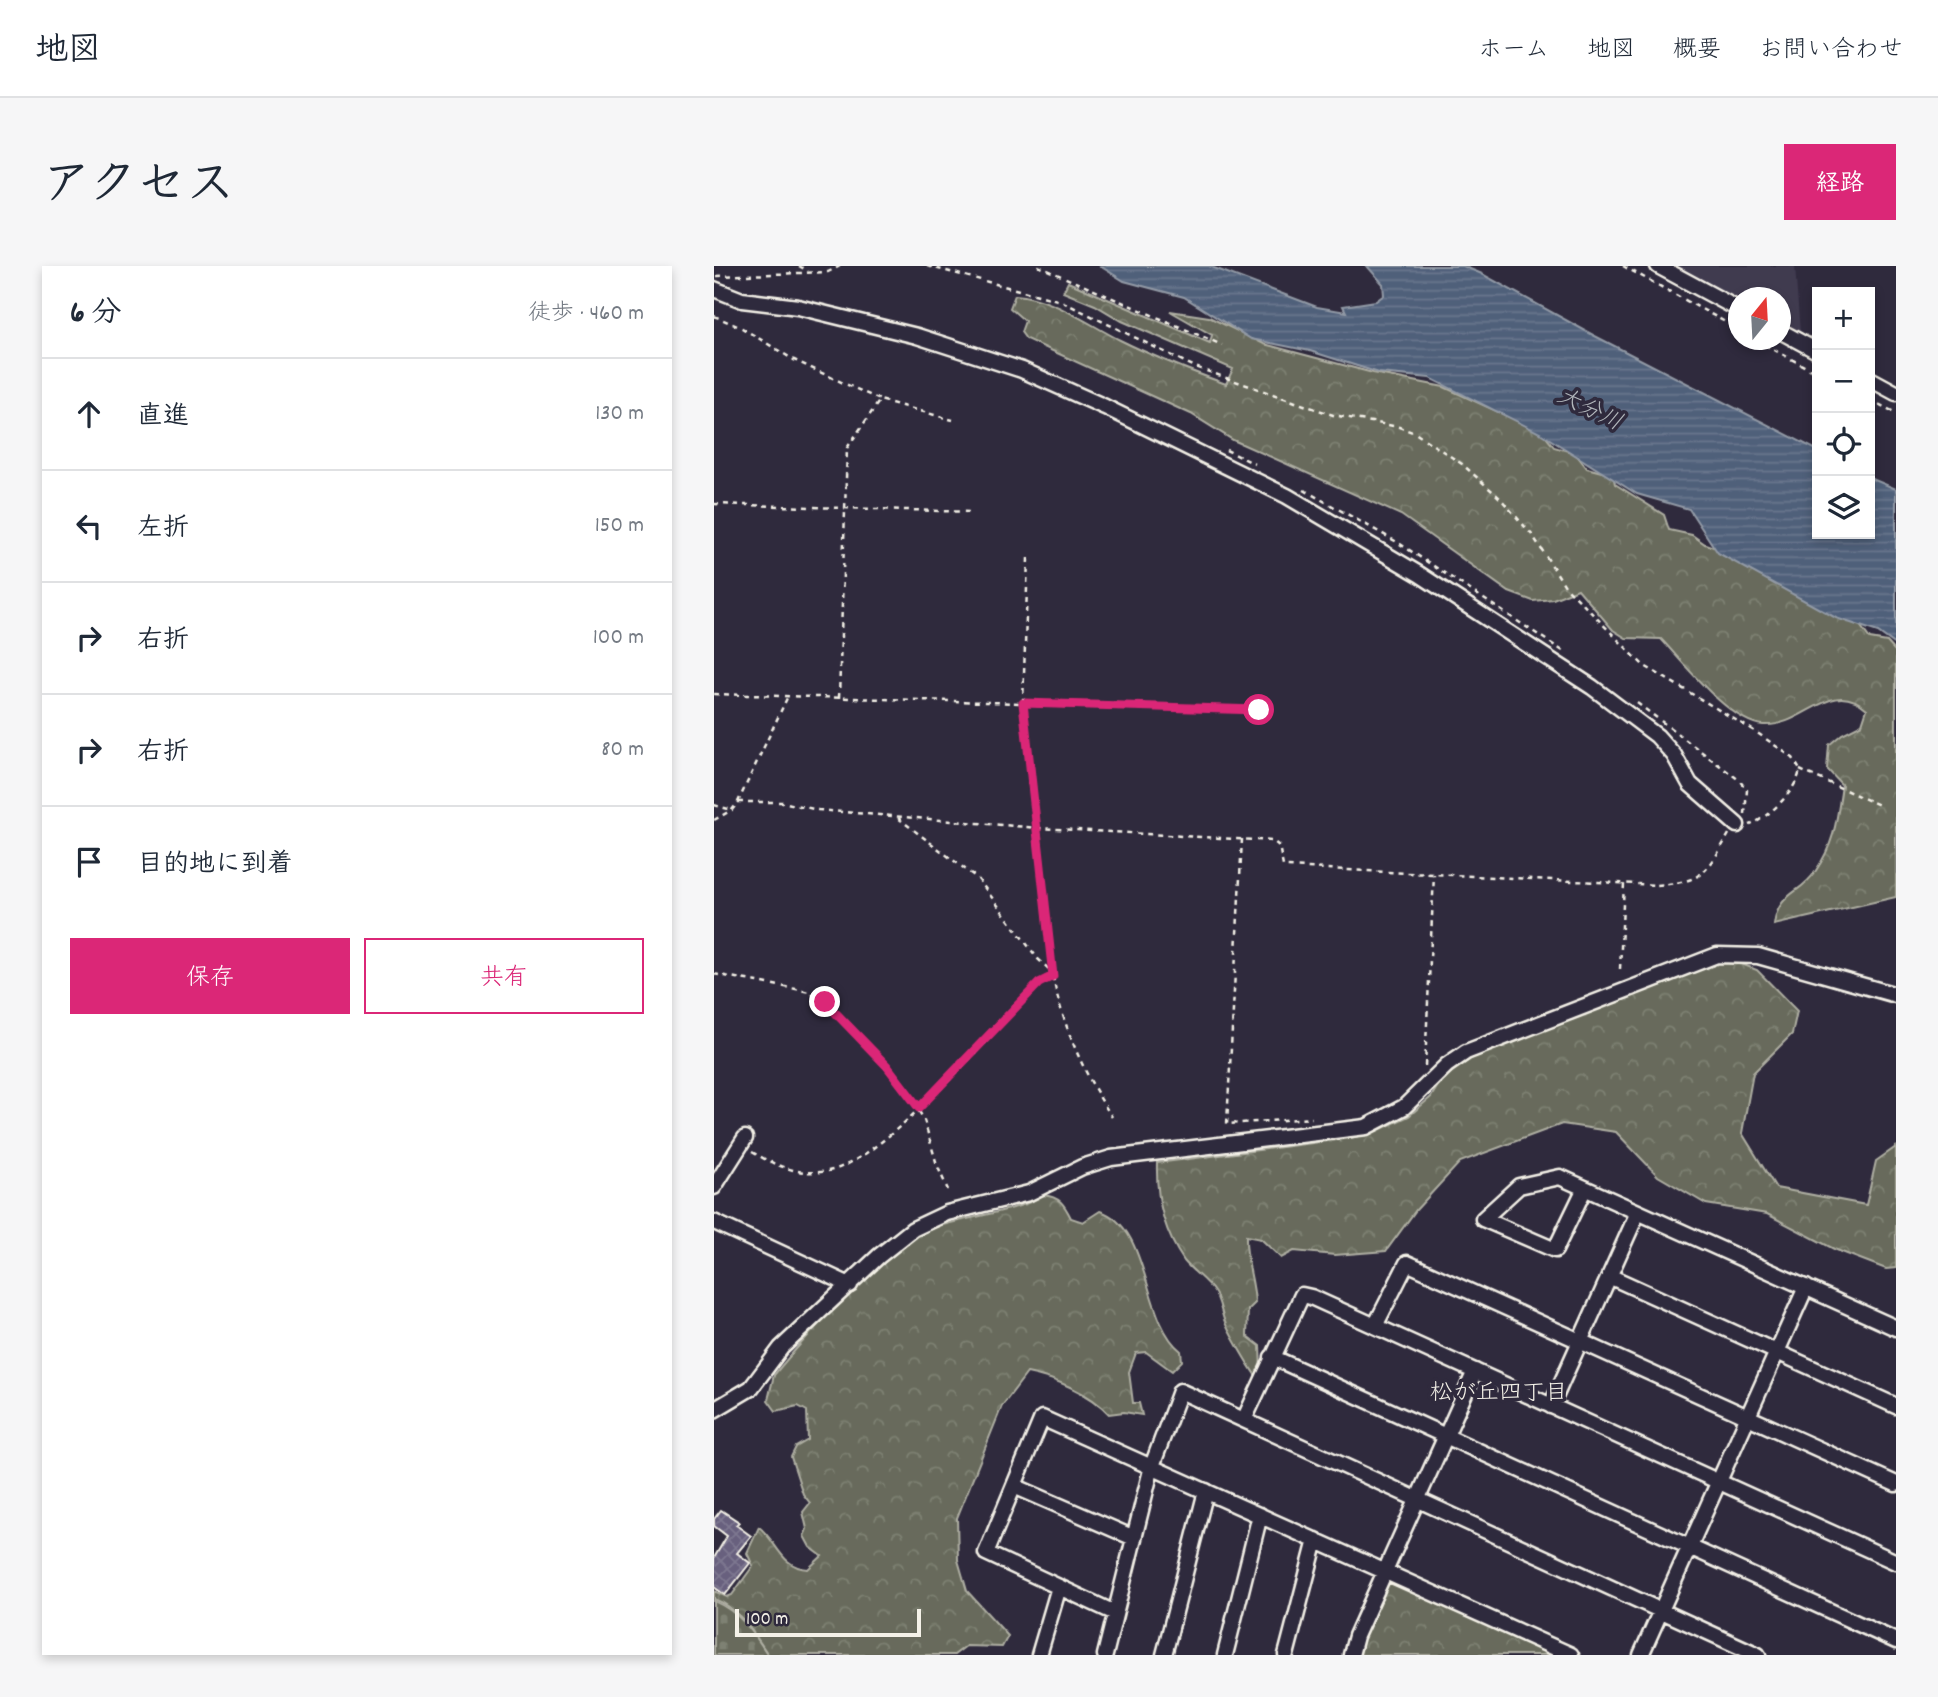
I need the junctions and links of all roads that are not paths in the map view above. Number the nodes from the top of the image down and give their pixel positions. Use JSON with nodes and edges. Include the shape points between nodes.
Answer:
{"nodes":[{"id":1,"x":1658,"y":266,"type":"edge"},
{"id":2,"x":718,"y":286,"type":"edge"},
{"id":3,"x":1728,"y":304,"type":"edge"},
{"id":4,"x":1791,"y":337,"type":"edge"},
{"id":5,"x":1815,"y":350,"type":"edge"},
{"id":6,"x":1875,"y":382,"type":"edge"},
{"id":7,"x":1896,"y":393,"type":"edge"},
{"id":8,"x":1737,"y":825,"type":"road end"},
{"id":9,"x":1896,"y":995,"type":"edge"},
{"id":10,"x":742,"y":1141,"type":"road end"},
{"id":11,"x":714,"y":1187,"type":"edge"},
{"id":12,"x":1585,"y":1188,"type":"junction"},
{"id":13,"x":1638,"y":1212,"type":"junction"},
{"id":14,"x":714,"y":1222,"type":"edge"},
{"id":15,"x":1609,"y":1276,"type":"junction"},
{"id":16,"x":850,"y":1285,"type":"junction"},
{"id":17,"x":1806,"y":1287,"type":"junction"},
{"id":18,"x":1375,"y":1325,"type":"junction"},
{"id":19,"x":1896,"y":1328,"type":"edge"},
{"id":20,"x":1580,"y":1341,"type":"junction"},
{"id":21,"x":1777,"y":1351,"type":"junction"},
{"id":22,"x":1272,"y":1357,"type":"junction"},
{"id":23,"x":1475,"y":1371,"type":"junction"},
{"id":24,"x":1552,"y":1406,"type":"junction"},
{"id":25,"x":1896,"y":1406,"type":"edge"},
{"id":26,"x":714,"y":1410,"type":"edge"},
{"id":27,"x":1748,"y":1417,"type":"junction"},
{"id":28,"x":1244,"y":1420,"type":"junction"},
{"id":29,"x":1446,"y":1436,"type":"junction"},
{"id":30,"x":1152,"y":1466,"type":"junction"},
{"id":31,"x":1719,"y":1481,"type":"junction"},
{"id":32,"x":1896,"y":1484,"type":"edge"},
{"id":33,"x":1014,"y":1486,"type":"junction"},
{"id":34,"x":1206,"y":1491,"type":"junction"},
{"id":35,"x":1417,"y":1500,"type":"junction"},
{"id":36,"x":1260,"y":1515,"type":"junction"},
{"id":37,"x":1134,"y":1538,"type":"junction"},
{"id":38,"x":1316,"y":1540,"type":"junction"},
{"id":39,"x":1689,"y":1547,"type":"junction"},
{"id":40,"x":1896,"y":1562,"type":"edge"},
{"id":41,"x":1385,"y":1571,"type":"junction"},
{"id":42,"x":1059,"y":1587,"type":"junction"},
{"id":43,"x":1661,"y":1611,"type":"junction"},
{"id":44,"x":1115,"y":1613,"type":"junction"},
{"id":45,"x":1896,"y":1641,"type":"edge"},
{"id":46,"x":1039,"y":1655,"type":"edge"},
{"id":47,"x":1105,"y":1655,"type":"edge"},
{"id":48,"x":1164,"y":1655,"type":"edge"},
{"id":49,"x":1225,"y":1655,"type":"edge"},
{"id":50,"x":1286,"y":1655,"type":"edge"},
{"id":51,"x":1351,"y":1655,"type":"edge"},
{"id":52,"x":1571,"y":1655,"type":"edge"},
{"id":53,"x":1641,"y":1655,"type":"edge"},
{"id":54,"x":1758,"y":1655,"type":"edge"}],
"edges":[{"from":1,"to":3,"type":"street"},
{"from":2,"to":8,"type":"street","via":[[742,300],[798,307],[877,326],[1022,370],[1287,496],[1419,574],[1592,687],[1657,736],[1690,784]]},
{"from":4,"to":5,"type":"street"},
{"from":6,"to":7,"type":"street"},
{"from":9,"to":16,"type":"street","via":[[1758,956],[1717,955],[1466,1052],[1410,1102],[1377,1123],[1355,1130],[1098,1161],[1022,1195],[936,1216],[892,1245]]},
{"from":10,"to":11,"type":"street"},
{"from":12,"to":12,"type":"street","via":[[1560,1178],[1519,1186],[1483,1219],[1555,1250]]},
{"from":12,"to":13,"type":"street"},
{"from":13,"to":15,"type":"street"},
{"from":13,"to":17,"type":"street"},
{"from":14,"to":16,"type":"street"},
{"from":15,"to":20,"type":"street"},
{"from":15,"to":21,"type":"street"},
{"from":16,"to":26,"type":"street","via":[[776,1352],[751,1388]]},
{"from":17,"to":19,"type":"street"},
{"from":17,"to":21,"type":"street"},
{"from":18,"to":20,"type":"street","via":[[1407,1263]]},
{"from":18,"to":22,"type":"street","via":[[1302,1295]]},
{"from":18,"to":23,"type":"street"},
{"from":20,"to":24,"type":"street"},
{"from":20,"to":27,"type":"street"},
{"from":21,"to":25,"type":"street"},
{"from":21,"to":27,"type":"street"},
{"from":22,"to":28,"type":"street"},
{"from":22,"to":29,"type":"street"},
{"from":23,"to":24,"type":"street"},
{"from":23,"to":29,"type":"street"},
{"from":24,"to":31,"type":"street"},
{"from":27,"to":31,"type":"street"},
{"from":27,"to":32,"type":"street"},
{"from":28,"to":30,"type":"street","via":[[1180,1391]]},
{"from":28,"to":35,"type":"street"},
{"from":29,"to":35,"type":"street"},
{"from":29,"to":39,"type":"street"},
{"from":30,"to":33,"type":"street","via":[[1042,1418]]},
{"from":30,"to":34,"type":"street"},
{"from":30,"to":37,"type":"street"},
{"from":31,"to":39,"type":"street"},
{"from":31,"to":40,"type":"street"},
{"from":33,"to":37,"type":"street"},
{"from":33,"to":42,"type":"street","via":[[986,1553]]},
{"from":34,"to":36,"type":"street"},
{"from":34,"to":48,"type":"street"},
{"from":35,"to":41,"type":"street"},
{"from":35,"to":43,"type":"street"},
{"from":36,"to":38,"type":"street"},
{"from":36,"to":49,"type":"street"},
{"from":37,"to":44,"type":"street"},
{"from":38,"to":41,"type":"street"},
{"from":38,"to":50,"type":"street"},
{"from":39,"to":43,"type":"street"},
{"from":39,"to":45,"type":"street"},
{"from":41,"to":51,"type":"street"},
{"from":41,"to":52,"type":"street"},
{"from":42,"to":44,"type":"street"},
{"from":42,"to":46,"type":"street"},
{"from":43,"to":53,"type":"street"},
{"from":43,"to":54,"type":"street"},
{"from":44,"to":47,"type":"street"}]}
